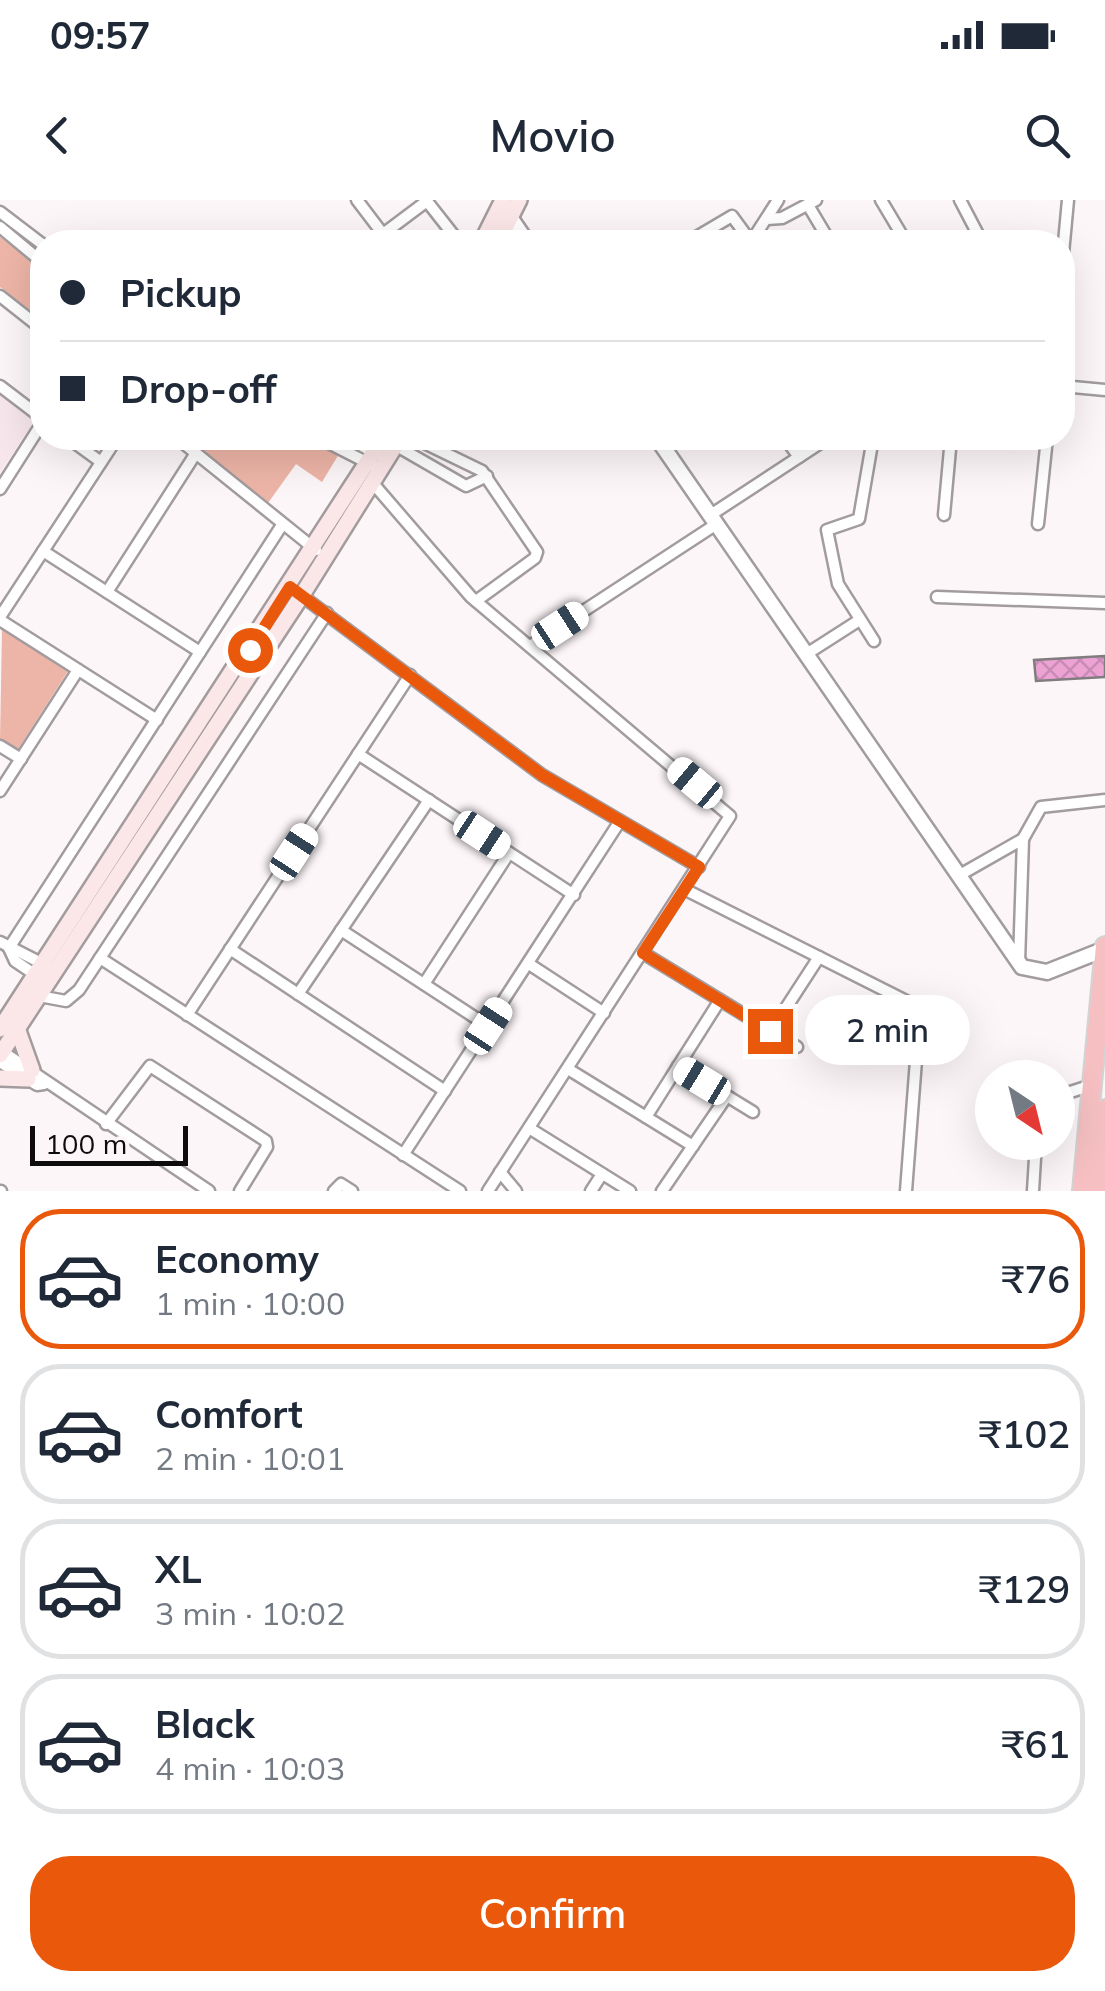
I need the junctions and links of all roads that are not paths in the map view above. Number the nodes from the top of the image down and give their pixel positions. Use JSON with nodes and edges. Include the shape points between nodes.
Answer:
{"nodes":[{"id":1,"x":357,"y":200,"type":"edge"},
{"id":2,"x":426,"y":200,"type":"edge"},
{"id":3,"x":519,"y":200,"type":"edge"},
{"id":4,"x":778,"y":200,"type":"edge"},
{"id":5,"x":881,"y":200,"type":"edge"},
{"id":6,"x":960,"y":200,"type":"edge"},
{"id":7,"x":1068,"y":200,"type":"edge"},
{"id":8,"x":812,"y":202,"type":"edge"},
{"id":9,"x":503,"y":206,"type":"edge"},
{"id":10,"x":0,"y":212,"type":"edge"},
{"id":11,"x":768,"y":219,"type":"junction"},
{"id":12,"x":0,"y":227,"type":"edge"},
{"id":13,"x":380,"y":230,"type":"edge"},
{"id":14,"x":394,"y":230,"type":"edge"},
{"id":15,"x":450,"y":230,"type":"edge"},
{"id":16,"x":489,"y":230,"type":"edge"},
{"id":17,"x":519,"y":230,"type":"edge"},
{"id":18,"x":708,"y":230,"type":"edge"},
{"id":19,"x":742,"y":230,"type":"edge"},
{"id":20,"x":760,"y":230,"type":"edge"},
{"id":21,"x":825,"y":230,"type":"edge"},
{"id":22,"x":899,"y":230,"type":"edge"},
{"id":23,"x":976,"y":230,"type":"edge"},
{"id":24,"x":1065,"y":230,"type":"edge"},
{"id":25,"x":30,"y":235,"type":"edge"},
{"id":26,"x":30,"y":252,"type":"edge"},
{"id":27,"x":0,"y":296,"type":"edge"},
{"id":28,"x":30,"y":320,"type":"edge"},
{"id":29,"x":0,"y":386,"type":"edge"},
{"id":30,"x":1075,"y":387,"type":"edge"},
{"id":31,"x":1105,"y":390,"type":"edge"},
{"id":32,"x":30,"y":410,"type":"edge"},
{"id":33,"x":30,"y":440,"type":"edge"},
{"id":34,"x":84,"y":450,"type":"edge"},
{"id":35,"x":108,"y":450,"type":"edge"},
{"id":36,"x":192,"y":450,"type":"edge"},
{"id":37,"x":356,"y":450,"type":"edge"},
{"id":38,"x":437,"y":450,"type":"edge"},
{"id":39,"x":665,"y":450,"type":"edge"},
{"id":40,"x":794,"y":450,"type":"edge"},
{"id":41,"x":810,"y":450,"type":"edge"},
{"id":42,"x":871,"y":450,"type":"edge"},
{"id":43,"x":950,"y":450,"type":"edge"},
{"id":44,"x":1046,"y":450,"type":"edge"},
{"id":45,"x":196,"y":453,"type":"junction"},
{"id":46,"x":799,"y":457,"type":"junction"},
{"id":47,"x":381,"y":458,"type":"edge"},
{"id":48,"x":100,"y":462,"type":"junction"},
{"id":49,"x":487,"y":476,"type":"junction"},
{"id":50,"x":0,"y":489,"type":"edge"},
{"id":51,"x":944,"y":515,"type":"dead end"},
{"id":52,"x":712,"y":520,"type":"junction"},
{"id":53,"x":1038,"y":524,"type":"dead end"},
{"id":54,"x":282,"y":525,"type":"junction"},
{"id":55,"x":43,"y":551,"type":"junction"},
{"id":56,"x":320,"y":553,"type":"junction"},
{"id":57,"x":296,"y":591,"type":"junction"},
{"id":58,"x":107,"y":592,"type":"junction"},
{"id":59,"x":938,"y":597,"type":"dead end"},
{"id":60,"x":476,"y":601,"type":"junction"},
{"id":61,"x":1105,"y":602,"type":"edge"},
{"id":62,"x":326,"y":613,"type":"junction"},
{"id":63,"x":0,"y":619,"type":"edge"},
{"id":64,"x":858,"y":621,"type":"junction"},
{"id":65,"x":874,"y":641,"type":"dead end"},
{"id":66,"x":530,"y":646,"type":"junction"},
{"id":67,"x":200,"y":652,"type":"junction"},
{"id":68,"x":804,"y":654,"type":"junction"},
{"id":69,"x":78,"y":670,"type":"junction"},
{"id":70,"x":410,"y":675,"type":"junction"},
{"id":71,"x":157,"y":720,"type":"junction"},
{"id":72,"x":0,"y":746,"type":"edge"},
{"id":73,"x":358,"y":754,"type":"junction"},
{"id":74,"x":20,"y":759,"type":"junction"},
{"id":75,"x":0,"y":791,"type":"edge"},
{"id":76,"x":429,"y":800,"type":"junction"},
{"id":77,"x":1105,"y":800,"type":"edge"},
{"id":78,"x":620,"y":821,"type":"junction"},
{"id":79,"x":1023,"y":839,"type":"junction"},
{"id":80,"x":510,"y":853,"type":"junction"},
{"id":81,"x":699,"y":867,"type":"junction"},
{"id":82,"x":958,"y":876,"type":"junction"},
{"id":83,"x":684,"y":890,"type":"junction"},
{"id":84,"x":574,"y":895,"type":"junction"},
{"id":85,"x":341,"y":930,"type":"junction"},
{"id":86,"x":5,"y":945,"type":"edge"},
{"id":87,"x":1105,"y":948,"type":"edge"},
{"id":88,"x":230,"y":949,"type":"junction"},
{"id":89,"x":643,"y":953,"type":"junction"},
{"id":90,"x":820,"y":957,"type":"junction"},
{"id":91,"x":100,"y":958,"type":"junction"},
{"id":92,"x":1019,"y":962,"type":"junction"},
{"id":93,"x":528,"y":964,"type":"junction"},
{"id":94,"x":44,"y":978,"type":"junction"},
{"id":95,"x":424,"y":984,"type":"junction"},
{"id":96,"x":298,"y":994,"type":"junction"},
{"id":97,"x":720,"y":1000,"type":"junction"},
{"id":98,"x":604,"y":1013,"type":"junction"},
{"id":99,"x":187,"y":1014,"type":"junction"},
{"id":100,"x":488,"y":1026,"type":"junction"},
{"id":101,"x":17,"y":1028,"type":"junction"},
{"id":102,"x":0,"y":1029,"type":"edge"},
{"id":103,"x":770,"y":1031,"type":"junction"},
{"id":104,"x":797,"y":1048,"type":"dead end"},
{"id":105,"x":1,"y":1054,"type":"edge"},
{"id":106,"x":678,"y":1066,"type":"junction"},
{"id":107,"x":568,"y":1069,"type":"junction"},
{"id":108,"x":0,"y":1078,"type":"edge"},
{"id":109,"x":35,"y":1078,"type":"junction"},
{"id":110,"x":1092,"y":1086,"type":"junction"},
{"id":111,"x":445,"y":1091,"type":"junction"},
{"id":112,"x":1075,"y":1091,"type":"edge"},
{"id":113,"x":727,"y":1096,"type":"junction"},
{"id":114,"x":1105,"y":1109,"type":"edge"},
{"id":115,"x":753,"y":1112,"type":"dead end"},
{"id":116,"x":646,"y":1117,"type":"junction"},
{"id":117,"x":106,"y":1124,"type":"junction"},
{"id":118,"x":529,"y":1128,"type":"junction"},
{"id":119,"x":693,"y":1146,"type":"junction"},
{"id":120,"x":403,"y":1155,"type":"junction"},
{"id":121,"x":1035,"y":1160,"type":"edge"},
{"id":122,"x":500,"y":1172,"type":"junction"},
{"id":123,"x":602,"y":1174,"type":"junction"},
{"id":124,"x":209,"y":1191,"type":"edge"},
{"id":125,"x":240,"y":1191,"type":"edge"},
{"id":126,"x":334,"y":1191,"type":"edge"},
{"id":127,"x":352,"y":1191,"type":"edge"},
{"id":128,"x":460,"y":1191,"type":"edge"},
{"id":129,"x":488,"y":1191,"type":"edge"},
{"id":130,"x":516,"y":1191,"type":"edge"},
{"id":131,"x":591,"y":1191,"type":"edge"},
{"id":132,"x":630,"y":1191,"type":"edge"},
{"id":133,"x":662,"y":1191,"type":"edge"},
{"id":134,"x":906,"y":1191,"type":"edge"},
{"id":135,"x":1032,"y":1191,"type":"edge"},
{"id":136,"x":1082,"y":1191,"type":"edge"},
{"id":137,"x":1098,"y":1191,"type":"edge"}],
"edges":[{"from":1,"to":13,"type":"street"},
{"from":2,"to":14,"type":"street"},
{"from":2,"to":15,"type":"street"},
{"from":3,"to":9,"type":"main road"},
{"from":4,"to":11,"type":"street"},
{"from":5,"to":22,"type":"street"},
{"from":6,"to":23,"type":"street"},
{"from":7,"to":24,"type":"street"},
{"from":8,"to":11,"type":"street"},
{"from":8,"to":21,"type":"street"},
{"from":9,"to":16,"type":"main road"},
{"from":9,"to":17,"type":"street"},
{"from":10,"to":25,"type":"street"},
{"from":11,"to":20,"type":"street"},
{"from":12,"to":26,"type":"street"},
{"from":18,"to":19,"type":"street","via":[[732,216]]},
{"from":27,"to":28,"type":"street"},
{"from":29,"to":32,"type":"street"},
{"from":30,"to":31,"type":"street"},
{"from":33,"to":50,"type":"street"},
{"from":34,"to":48,"type":"street"},
{"from":35,"to":48,"type":"street"},
{"from":36,"to":45,"type":"street"},
{"from":37,"to":47,"type":"street"},
{"from":38,"to":49,"type":"street"},
{"from":39,"to":52,"type":"street"},
{"from":40,"to":46,"type":"street"},
{"from":41,"to":46,"type":"street"},
{"from":42,"to":64,"type":"street","via":[[859,519],[826,529],[835,577]]},
{"from":43,"to":51,"type":"street"},
{"from":44,"to":53,"type":"street"},
{"from":45,"to":54,"type":"street"},
{"from":45,"to":58,"type":"street"},
{"from":46,"to":52,"type":"street"},
{"from":47,"to":49,"type":"street","via":[[466,486]]},
{"from":47,"to":56,"type":"main road"},
{"from":47,"to":60,"type":"street"},
{"from":48,"to":55,"type":"street"},
{"from":49,"to":60,"type":"street","via":[[538,554]]},
{"from":52,"to":66,"type":"street"},
{"from":52,"to":68,"type":"street"},
{"from":54,"to":56,"type":"street"},
{"from":54,"to":67,"type":"street"},
{"from":55,"to":58,"type":"street"},
{"from":55,"to":63,"type":"street"},
{"from":56,"to":57,"type":"main road"},
{"from":57,"to":62,"type":"street"},
{"from":57,"to":94,"type":"main road"},
{"from":58,"to":67,"type":"street"},
{"from":59,"to":61,"type":"street"},
{"from":60,"to":66,"type":"street"},
{"from":62,"to":70,"type":"street"},
{"from":62,"to":91,"type":"street"},
{"from":63,"to":69,"type":"street"},
{"from":64,"to":65,"type":"street"},
{"from":64,"to":68,"type":"street"},
{"from":66,"to":81,"type":"street","via":[[728,812],[730,821]]},
{"from":67,"to":71,"type":"street"},
{"from":68,"to":82,"type":"street"},
{"from":69,"to":71,"type":"street"},
{"from":69,"to":74,"type":"street"},
{"from":70,"to":73,"type":"street"},
{"from":70,"to":78,"type":"street","via":[[542,775]]},
{"from":71,"to":86,"type":"street"},
{"from":72,"to":74,"type":"street"},
{"from":73,"to":76,"type":"street"},
{"from":73,"to":88,"type":"street"},
{"from":74,"to":75,"type":"street"},
{"from":76,"to":80,"type":"street"},
{"from":76,"to":85,"type":"street"},
{"from":77,"to":79,"type":"street","via":[[1041,807]]},
{"from":78,"to":81,"type":"street"},
{"from":78,"to":84,"type":"street"},
{"from":79,"to":82,"type":"street"},
{"from":79,"to":92,"type":"street"},
{"from":80,"to":84,"type":"street"},
{"from":80,"to":95,"type":"street"},
{"from":81,"to":83,"type":"street"},
{"from":82,"to":92,"type":"street"},
{"from":83,"to":89,"type":"street"},
{"from":83,"to":90,"type":"street"},
{"from":84,"to":93,"type":"street"},
{"from":85,"to":95,"type":"street"},
{"from":85,"to":96,"type":"street"},
{"from":86,"to":94,"type":"street"},
{"from":87,"to":92,"type":"street","via":[[1047,972],[1028,971]]},
{"from":87,"to":110,"type":"highway"},
{"from":88,"to":96,"type":"street"},
{"from":88,"to":99,"type":"street"},
{"from":89,"to":97,"type":"street"},
{"from":89,"to":98,"type":"street"},
{"from":90,"to":103,"type":"street"},
{"from":90,"to":134,"type":"street","via":[[921,1011]]},
{"from":91,"to":94,"type":"street","via":[[71,998],[59,1002]]},
{"from":91,"to":99,"type":"street"},
{"from":93,"to":98,"type":"street"},
{"from":93,"to":100,"type":"street"},
{"from":94,"to":101,"type":"main road"},
{"from":94,"to":102,"type":"main road"},
{"from":95,"to":100,"type":"street"},
{"from":96,"to":111,"type":"street"},
{"from":97,"to":103,"type":"street"},
{"from":97,"to":106,"type":"street"},
{"from":98,"to":107,"type":"street"},
{"from":99,"to":120,"type":"street"},
{"from":100,"to":111,"type":"street"},
{"from":101,"to":105,"type":"main road"},
{"from":101,"to":109,"type":"main road"},
{"from":103,"to":104,"type":"street"},
{"from":105,"to":109,"type":"street"},
{"from":106,"to":113,"type":"street"},
{"from":106,"to":116,"type":"street"},
{"from":107,"to":116,"type":"street"},
{"from":107,"to":118,"type":"street"},
{"from":108,"to":109,"type":"main road"},
{"from":109,"to":117,"type":"street"},
{"from":110,"to":112,"type":"street"},
{"from":110,"to":136,"type":"highway"},
{"from":111,"to":120,"type":"street"},
{"from":113,"to":115,"type":"street"},
{"from":113,"to":119,"type":"street"},
{"from":114,"to":137,"type":"highway"},
{"from":116,"to":119,"type":"street"},
{"from":117,"to":124,"type":"street"},
{"from":117,"to":125,"type":"street","via":[[150,1066],[266,1141]]},
{"from":118,"to":122,"type":"street"},
{"from":118,"to":123,"type":"street"},
{"from":119,"to":133,"type":"street"},
{"from":120,"to":128,"type":"street"},
{"from":121,"to":135,"type":"street"},
{"from":122,"to":129,"type":"street"},
{"from":122,"to":130,"type":"street"},
{"from":123,"to":131,"type":"street"},
{"from":123,"to":132,"type":"street"},
{"from":126,"to":127,"type":"street","via":[[341,1184]]}]}
